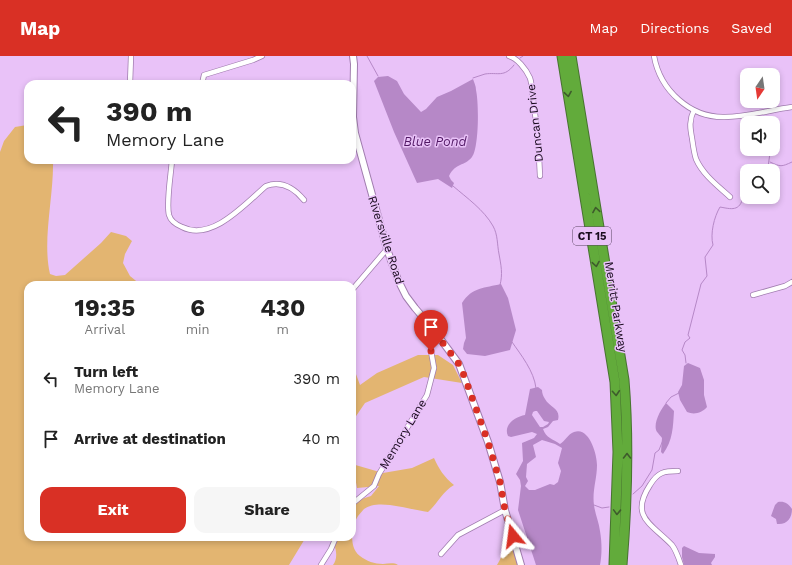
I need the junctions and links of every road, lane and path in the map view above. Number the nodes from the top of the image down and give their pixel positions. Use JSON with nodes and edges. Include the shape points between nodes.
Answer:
{"nodes":[{"id":1,"x":131,"y":56,"type":"edge"},
{"id":2,"x":262,"y":56,"type":"edge"},
{"id":3,"x":353,"y":56,"type":"edge"},
{"id":4,"x":509,"y":56,"type":"edge"},
{"id":5,"x":562,"y":56,"type":"edge"},
{"id":6,"x":571,"y":56,"type":"edge"},
{"id":7,"x":654,"y":56,"type":"edge"},
{"id":8,"x":130,"y":80,"type":"edge"},
{"id":9,"x":203,"y":80,"type":"edge"},
{"id":10,"x":354,"y":80,"type":"edge"},
{"id":11,"x":792,"y":107,"type":"edge"},
{"id":12,"x":694,"y":110,"type":"junction"},
{"id":13,"x":356,"y":139,"type":"edge"},
{"id":14,"x":172,"y":164,"type":"edge"},
{"id":15,"x":540,"y":176,"type":"dead end"},
{"id":16,"x":730,"y":197,"type":"dead end"},
{"id":17,"x":304,"y":200,"type":"dead end"},
{"id":18,"x":387,"y":249,"type":"junction"},
{"id":19,"x":792,"y":282,"type":"edge"},
{"id":20,"x":356,"y":285,"type":"edge"},
{"id":21,"x":753,"y":295,"type":"dead end"},
{"id":22,"x":433,"y":330,"type":"junction"},
{"id":23,"x":678,"y":471,"type":"dead end"},
{"id":24,"x":626,"y":478,"type":"junction"},
{"id":25,"x":356,"y":501,"type":"edge"},
{"id":26,"x":505,"y":510,"type":"junction"},
{"id":27,"x":631,"y":520,"type":"dead end"},
{"id":28,"x":334,"y":541,"type":"edge"},
{"id":29,"x":442,"y":554,"type":"dead end"},
{"id":30,"x":321,"y":565,"type":"edge"},
{"id":31,"x":521,"y":565,"type":"edge"},
{"id":32,"x":614,"y":565,"type":"edge"},
{"id":33,"x":622,"y":565,"type":"edge"},
{"id":34,"x":681,"y":565,"type":"edge"}],
"edges":[{"from":1,"to":8,"type":"street"},
{"from":2,"to":9,"type":"street","via":[[204,74]]},
{"from":3,"to":10,"type":"street","name":"Riversville Road"},
{"from":4,"to":15,"type":"street","name":"Duncan Drive","via":[[523,66],[530,78]]},
{"from":5,"to":32,"type":"highway","name":"Merritt Parkway","number":"CT 15","one_way":true,"via":[[615,382],[618,459]]},
{"from":24,"to":6,"type":"highway","name":"Merritt Parkway","number":"CT 15","one_way":true,"via":[[626,415],[622,366]]},
{"from":7,"to":12,"type":"street","via":[[669,91]]},
{"from":11,"to":12,"type":"street","via":[[725,117]]},
{"from":12,"to":16,"type":"street","via":[[690,129],[696,159],[707,176]]},
{"from":13,"to":18,"type":"street","name":"Riversville Road"},
{"from":14,"to":17,"type":"street","via":[[168,208],[174,223],[186,229],[200,231],[224,222],[270,185],[285,185]]},
{"from":18,"to":20,"type":"street"},
{"from":18,"to":22,"type":"street","name":"Riversville Road","via":[[406,296]]},
{"from":19,"to":21,"type":"street"},
{"from":22,"to":25,"type":"street","name":"Memory Lane","via":[[431,351],[434,368],[427,395],[374,486]]},
{"from":22,"to":26,"type":"street","name":"Riversville Road","via":[[459,364],[465,378],[488,442]]},
{"from":23,"to":34,"type":"street","via":[[668,471],[654,477],[646,490],[642,512],[646,521],[673,546]]},
{"from":24,"to":27,"type":"highway"},
{"from":24,"to":33,"type":"highway","name":"Merritt Parkway","number":"CT 15"},
{"from":26,"to":29,"type":"street","via":[[458,535]]},
{"from":26,"to":31,"type":"street","name":"Riversville Road"},
{"from":28,"to":30,"type":"street"}]}
